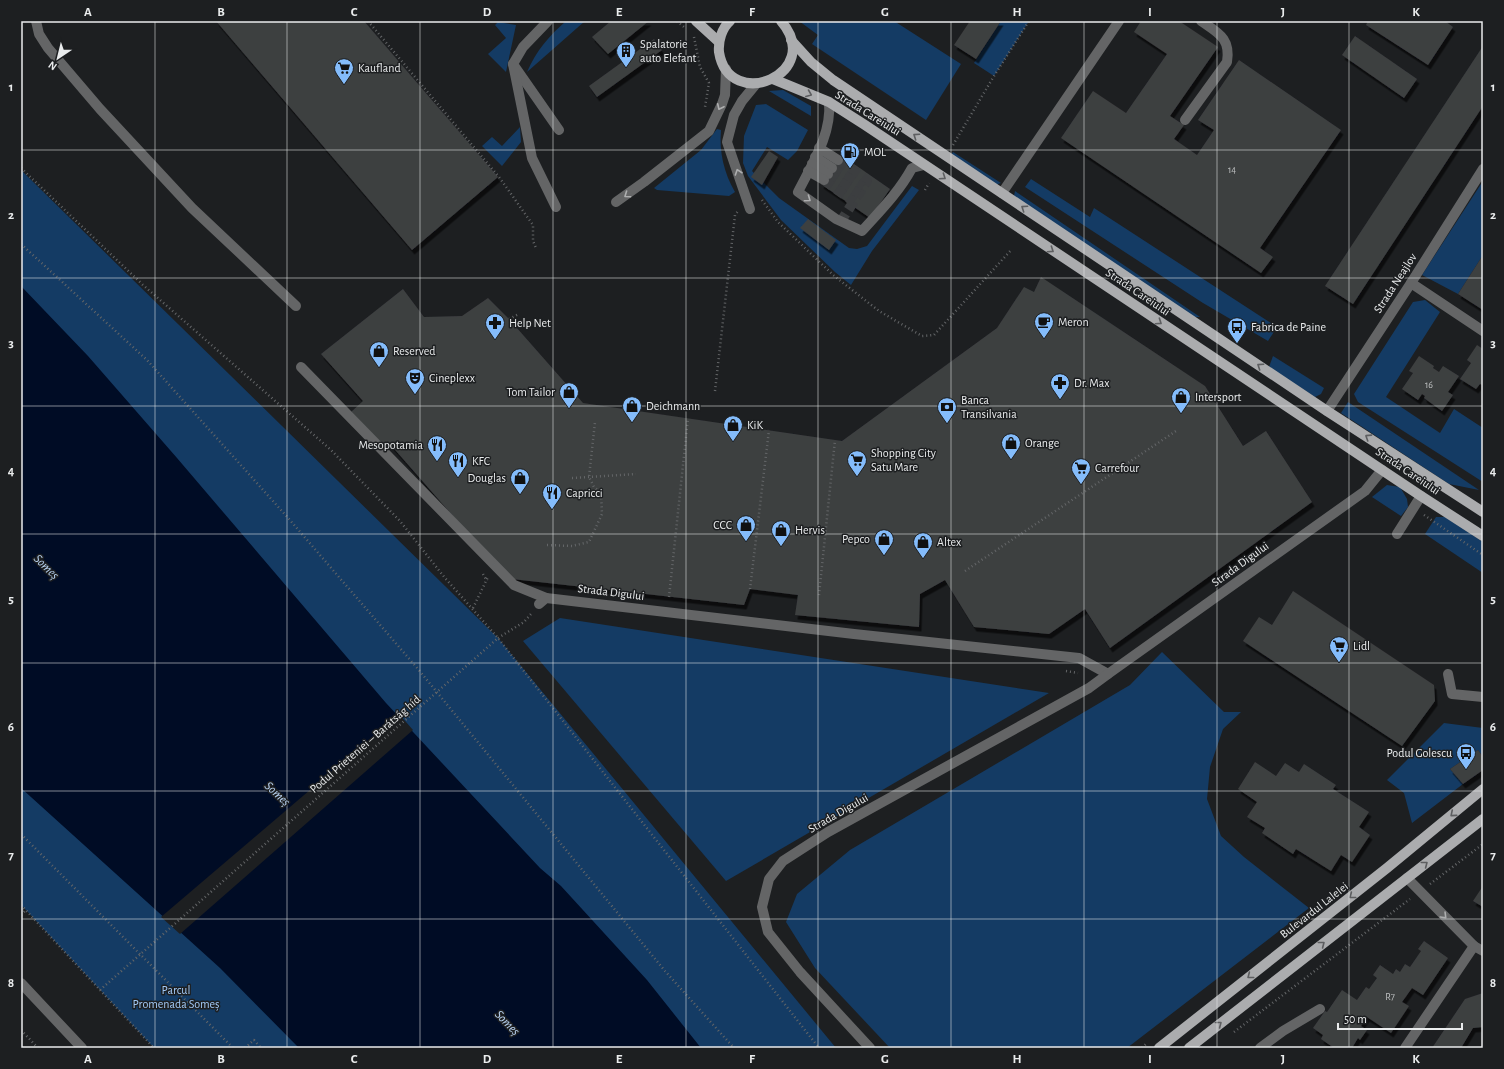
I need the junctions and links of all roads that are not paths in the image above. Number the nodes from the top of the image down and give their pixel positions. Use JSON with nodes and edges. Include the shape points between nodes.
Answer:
{"nodes":[{"id":1,"x":36,"y":21,"type":"edge"},
{"id":2,"x":548,"y":21,"type":"edge"},
{"id":3,"x":696,"y":21,"type":"edge"},
{"id":4,"x":730,"y":21,"type":"edge"},
{"id":5,"x":781,"y":21,"type":"edge"},
{"id":6,"x":1119,"y":21,"type":"edge"},
{"id":7,"x":1201,"y":21,"type":"edge"},
{"id":8,"x":536,"y":25,"type":"edge"},
{"id":9,"x":791,"y":40,"type":"junction"},
{"id":10,"x":719,"y":42,"type":"junction"},
{"id":11,"x":513,"y":64,"type":"junction"},
{"id":12,"x":726,"y":70,"type":"junction"},
{"id":13,"x":773,"y":80,"type":"junction"},
{"id":14,"x":756,"y":84,"type":"junction"},
{"id":15,"x":829,"y":102,"type":"junction"},
{"id":16,"x":1185,"y":120,"type":"dead end"},
{"id":17,"x":559,"y":130,"type":"dead end"},
{"id":18,"x":814,"y":160,"type":"junction"},
{"id":19,"x":924,"y":165,"type":"junction"},
{"id":20,"x":1483,"y":169,"type":"edge"},
{"id":21,"x":1002,"y":193,"type":"junction"},
{"id":22,"x":616,"y":202,"type":"dead end"},
{"id":23,"x":749,"y":205,"type":"road end"},
{"id":24,"x":556,"y":207,"type":"dead end"},
{"id":25,"x":1411,"y":283,"type":"junction"},
{"id":26,"x":296,"y":306,"type":"dead end"},
{"id":27,"x":1483,"y":331,"type":"edge"},
{"id":28,"x":300,"y":367,"type":"dead end"},
{"id":29,"x":1327,"y":410,"type":"junction"},
{"id":30,"x":1382,"y":470,"type":"junction"},
{"id":31,"x":1421,"y":496,"type":"junction"},
{"id":32,"x":1483,"y":512,"type":"edge"},
{"id":33,"x":1397,"y":534,"type":"dead end"},
{"id":34,"x":1483,"y":536,"type":"edge"},
{"id":35,"x":1108,"y":674,"type":"junction"},
{"id":36,"x":1448,"y":674,"type":"dead end"},
{"id":37,"x":1483,"y":697,"type":"edge"},
{"id":38,"x":1483,"y":789,"type":"edge"},
{"id":39,"x":1483,"y":819,"type":"edge"},
{"id":40,"x":1407,"y":878,"type":"junction"},
{"id":41,"x":1479,"y":949,"type":"edge"},
{"id":42,"x":21,"y":983,"type":"edge"},
{"id":43,"x":1320,"y":1009,"type":"dead end"},
{"id":44,"x":1264,"y":1047,"type":"edge"},
{"id":45,"x":82,"y":1048,"type":"edge"},
{"id":46,"x":870,"y":1048,"type":"edge"},
{"id":47,"x":1159,"y":1048,"type":"edge"},
{"id":48,"x":1189,"y":1048,"type":"edge"},
{"id":49,"x":1405,"y":1048,"type":"edge"}],
"edges":[{"from":1,"to":26,"type":"street","via":[[39,34],[48,48],[100,109],[192,208]]},
{"from":2,"to":8,"type":"street"},
{"from":3,"to":10,"type":"main road"},
{"from":4,"to":10,"type":"main road"},
{"from":5,"to":9,"type":"main road","via":[[787,28]]},
{"from":6,"to":21,"type":"street"},
{"from":7,"to":16,"type":"street","via":[[1223,37],[1229,51],[1227,62]]},
{"from":8,"to":11,"type":"street"},
{"from":9,"to":13,"type":"main road","via":[[789,63]]},
{"from":21,"to":9,"type":"main road","name":"Strada Careiului","one_way":true,"via":[[833,80],[811,62]]},
{"from":10,"to":12,"type":"main road","via":[[719,51]]},
{"from":11,"to":17,"type":"street"},
{"from":11,"to":24,"type":"street","via":[[532,158]]},
{"from":12,"to":14,"type":"main road","via":[[740,80]]},
{"from":12,"to":22,"type":"street","one_way":true,"via":[[725,95],[709,131]]},
{"from":13,"to":14,"type":"main road"},
{"from":13,"to":15,"type":"main road","name":"Strada Careiului","one_way":true},
{"from":23,"to":14,"type":"street","one_way":true,"via":[[727,142],[734,116]]},
{"from":15,"to":18,"type":"street","via":[[826,132]]},
{"from":15,"to":19,"type":"main road","name":"Strada Careiului"},
{"from":18,"to":18,"type":"street","via":[[830,171]]},
{"from":18,"to":19,"type":"street","one_way":true,"via":[[798,192],[836,219],[862,231],[907,178],[912,168]]},
{"from":19,"to":30,"type":"main road","name":"Strada Careiului","one_way":true},
{"from":20,"to":25,"type":"street","name":"Strada Neajlov"},
{"from":29,"to":21,"type":"main road","name":"Strada Careiului","one_way":true},
{"from":25,"to":27,"type":"street"},
{"from":25,"to":29,"type":"street","name":"Strada Neajlov"},
{"from":28,"to":35,"type":"street","name":"Strada Digului","via":[[514,585],[543,601],[1079,658]]},
{"from":32,"to":29,"type":"main road","name":"Strada Careiului","one_way":true},
{"from":30,"to":31,"type":"main road","name":"Strada Careiului"},
{"from":30,"to":35,"type":"street","name":"Strada Digului","via":[[1365,491]]},
{"from":31,"to":33,"type":"street"},
{"from":31,"to":34,"type":"main road","name":"Strada Careiului"},
{"from":35,"to":46,"type":"street","name":"Strada Digului","via":[[1089,688],[828,832],[783,861],[769,880],[762,907],[768,932],[800,972]]},
{"from":36,"to":37,"type":"street","via":[[1452,694]]},
{"from":38,"to":47,"type":"main road","name":"Bulevardul Lalelei","one_way":true},
{"from":40,"to":39,"type":"main road","one_way":true},
{"from":40,"to":41,"type":"street","one_way":true},
{"from":48,"to":40,"type":"main road","one_way":true},
{"from":41,"to":49,"type":"street"},
{"from":42,"to":45,"type":"street"},
{"from":43,"to":44,"type":"street","via":[[1283,1031]]}]}
